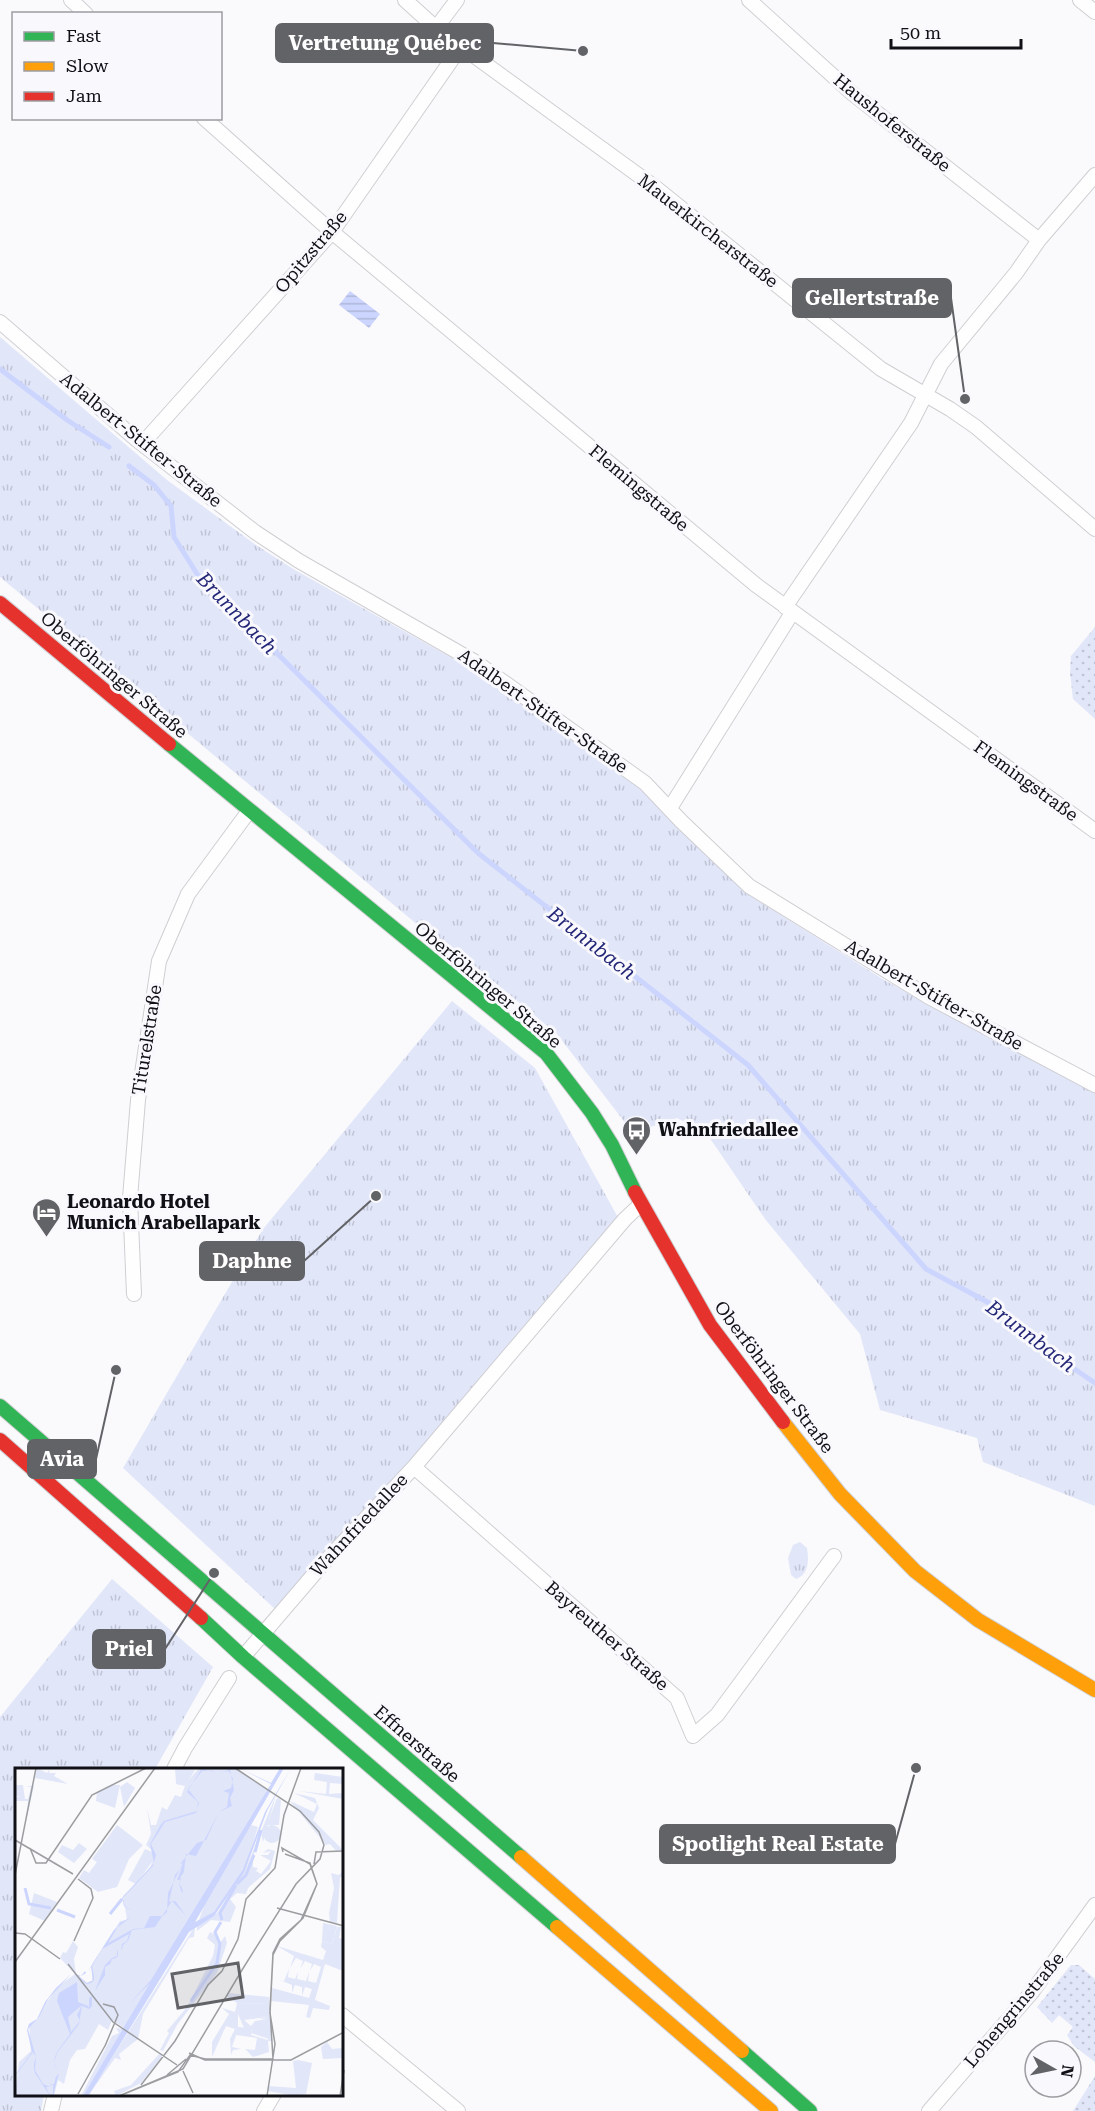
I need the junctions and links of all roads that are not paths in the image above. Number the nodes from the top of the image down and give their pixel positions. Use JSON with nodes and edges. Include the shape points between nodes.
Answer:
{"nodes":[{"id":1,"x":70,"y":0,"type":"edge"},
{"id":2,"x":405,"y":0,"type":"edge"},
{"id":3,"x":457,"y":0,"type":"edge"},
{"id":4,"x":749,"y":0,"type":"edge"},
{"id":5,"x":1080,"y":0,"type":"edge"},
{"id":6,"x":84,"y":12,"type":"edge"},
{"id":7,"x":1095,"y":12,"type":"edge"},
{"id":8,"x":436,"y":28,"type":"junction"},
{"id":9,"x":462,"y":45,"type":"junction"},
{"id":10,"x":206,"y":120,"type":"edge"},
{"id":11,"x":1095,"y":175,"type":"edge"},
{"id":12,"x":332,"y":232,"type":"junction"},
{"id":13,"x":1039,"y":240,"type":"junction"},
{"id":14,"x":0,"y":322,"type":"edge"},
{"id":15,"x":924,"y":395,"type":"junction"},
{"id":16,"x":142,"y":444,"type":"junction"},
{"id":17,"x":1095,"y":529,"type":"edge"},
{"id":18,"x":0,"y":603,"type":"edge"},
{"id":19,"x":788,"y":610,"type":"junction"},
{"id":20,"x":670,"y":808,"type":"junction"},
{"id":21,"x":249,"y":811,"type":"junction"},
{"id":22,"x":1095,"y":831,"type":"edge"},
{"id":23,"x":1095,"y":1084,"type":"edge"},
{"id":24,"x":641,"y":1204,"type":"junction"},
{"id":25,"x":134,"y":1294,"type":"dead end"},
{"id":26,"x":0,"y":1406,"type":"edge"},
{"id":27,"x":0,"y":1440,"type":"edge"},
{"id":28,"x":414,"y":1467,"type":"junction"},
{"id":29,"x":834,"y":1556,"type":"dead end"},
{"id":30,"x":262,"y":1634,"type":"junction"},
{"id":31,"x":243,"y":1657,"type":"junction"},
{"id":32,"x":229,"y":1678,"type":"dead end"},
{"id":33,"x":1095,"y":1690,"type":"edge"},
{"id":34,"x":175,"y":1768,"type":"edge"},
{"id":35,"x":1095,"y":1905,"type":"edge"},
{"id":36,"x":344,"y":2017,"type":"edge"},
{"id":37,"x":55,"y":2096,"type":"edge"},
{"id":38,"x":273,"y":2096,"type":"edge"},
{"id":39,"x":51,"y":2111,"type":"edge"},
{"id":40,"x":264,"y":2111,"type":"edge"},
{"id":41,"x":458,"y":2111,"type":"edge"},
{"id":42,"x":771,"y":2111,"type":"edge"},
{"id":43,"x":810,"y":2111,"type":"edge"},
{"id":44,"x":929,"y":2111,"type":"edge"}],
"edges":[{"from":1,"to":6,"type":"street"},
{"from":2,"to":8,"type":"street","name":"Mauerkircherstraße"},
{"from":3,"to":8,"type":"street"},
{"from":4,"to":13,"type":"street","name":"Haushoferstraße","via":[[853,94]]},
{"from":5,"to":7,"type":"street"},
{"from":8,"to":9,"type":"street","name":"Mauerkircherstraße"},
{"from":9,"to":12,"type":"street","name":"Opitzstraße"},
{"from":9,"to":15,"type":"street","name":"Mauerkircherstraße","via":[[656,188],[881,369]]},
{"from":10,"to":12,"type":"street","name":"Flemingstraße"},
{"from":11,"to":13,"type":"street"},
{"from":12,"to":16,"type":"street","name":"Opitzstraße"},
{"from":12,"to":19,"type":"street","name":"Flemingstraße"},
{"from":13,"to":15,"type":"street","via":[[941,364]]},
{"from":14,"to":16,"type":"street","name":"Adalbert-Stifter-Straße"},
{"from":15,"to":17,"type":"street","name":"Mauerkircherstraße","via":[[976,427]]},
{"from":15,"to":19,"type":"street","via":[[911,423]]},
{"from":16,"to":20,"type":"street","name":"Adalbert-Stifter-Straße","via":[[255,532],[299,561],[477,663],[645,783]]},
{"from":18,"to":21,"type":"main road","name":"Oberföhringer Straße"},
{"from":19,"to":20,"type":"street"},
{"from":19,"to":22,"type":"street","name":"Flemingstraße"},
{"from":20,"to":23,"type":"street","name":"Adalbert-Stifter-Straße","via":[[748,886],[929,997]]},
{"from":21,"to":24,"type":"main road","name":"Oberföhringer Straße","via":[[546,1053],[592,1113]]},
{"from":21,"to":25,"type":"street","name":"Titurelstraße","via":[[188,894],[159,961],[138,1100],[131,1190]]},
{"from":24,"to":28,"type":"street","name":"Wahnfriedallee"},
{"from":24,"to":33,"type":"main road","name":"Oberföhringer Straße","via":[[710,1325],[840,1494],[915,1571],[969,1613]]},
{"from":26,"to":30,"type":"main road","name":"Effnerstraße"},
{"from":27,"to":31,"type":"main road"},
{"from":28,"to":29,"type":"street","name":"Bayreuther Straße","via":[[677,1698],[693,1736],[717,1715]]},
{"from":28,"to":30,"type":"street","name":"Wahnfriedallee"},
{"from":30,"to":31,"type":"street","name":"Wahnfriedallee"},
{"from":30,"to":43,"type":"main road","name":"Effnerstraße"},
{"from":31,"to":42,"type":"main road"},
{"from":32,"to":34,"type":"street"},
{"from":35,"to":44,"type":"street","name":"Lohengrinstraße","via":[[1032,1992]]},
{"from":36,"to":41,"type":"street"},
{"from":37,"to":39,"type":"street"},
{"from":38,"to":40,"type":"street"}]}
